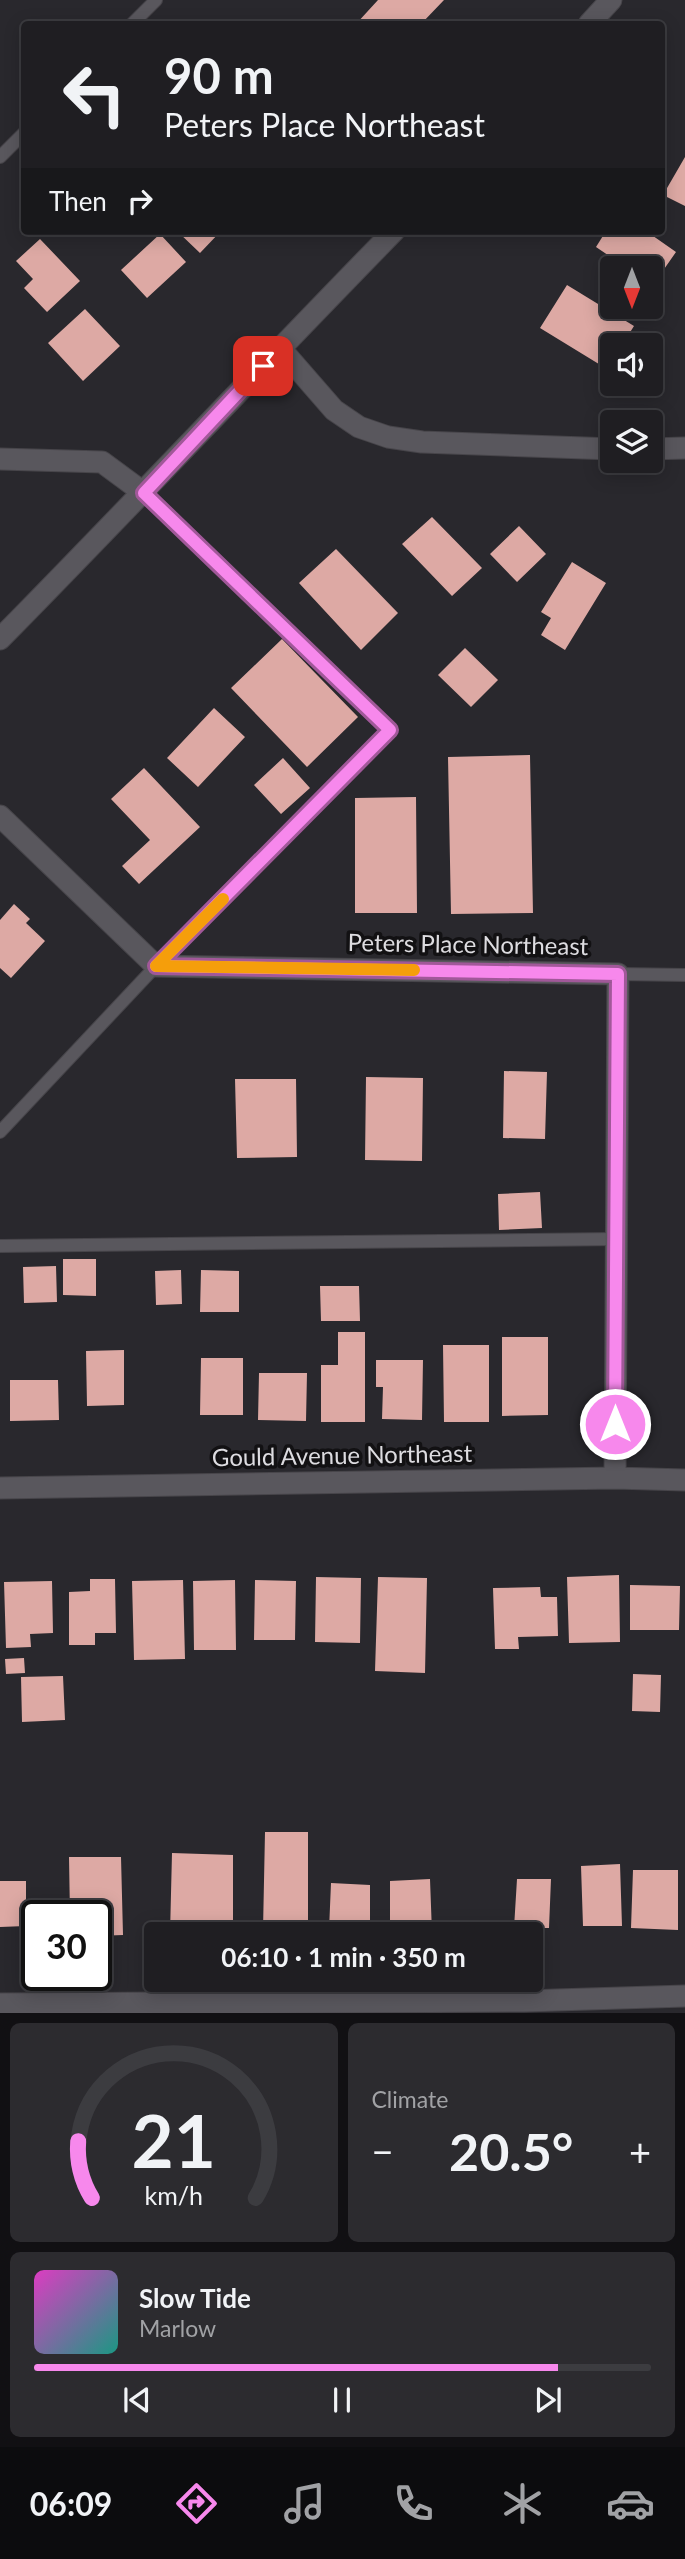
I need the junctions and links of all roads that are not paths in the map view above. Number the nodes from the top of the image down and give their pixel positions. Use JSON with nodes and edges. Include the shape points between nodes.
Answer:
{"nodes":[{"id":1,"x":156,"y":0,"type":"edge"},
{"id":2,"x":611,"y":0,"type":"edge"},
{"id":3,"x":135,"y":21,"type":"edge"},
{"id":4,"x":592,"y":21,"type":"edge"},
{"id":5,"x":21,"y":136,"type":"edge"},
{"id":6,"x":0,"y":157,"type":"edge"},
{"id":7,"x":390,"y":235,"type":"edge"},
{"id":8,"x":280,"y":348,"type":"junction"},
{"id":9,"x":685,"y":448,"type":"edge"},
{"id":10,"x":600,"y":449,"type":"edge"},
{"id":11,"x":663,"y":449,"type":"edge"},
{"id":12,"x":0,"y":459,"type":"edge"},
{"id":13,"x":144,"y":493,"type":"junction"},
{"id":14,"x":0,"y":639,"type":"edge"},
{"id":15,"x":0,"y":817,"type":"edge"},
{"id":16,"x":156,"y":966,"type":"junction"},
{"id":17,"x":618,"y":974,"type":"junction"},
{"id":18,"x":685,"y":975,"type":"edge"},
{"id":19,"x":0,"y":1132,"type":"edge"},
{"id":20,"x":617,"y":1239,"type":"junction"},
{"id":21,"x":0,"y":1246,"type":"edge"},
{"id":22,"x":615,"y":1478,"type":"junction"},
{"id":23,"x":685,"y":1480,"type":"edge"},
{"id":24,"x":0,"y":1488,"type":"edge"},
{"id":25,"x":685,"y":1996,"type":"edge"},
{"id":26,"x":0,"y":2004,"type":"edge"},
{"id":27,"x":524,"y":2007,"type":"edge"}],
"edges":[{"from":1,"to":3,"type":"lane"},
{"from":2,"to":4,"type":"street"},
{"from":5,"to":6,"type":"lane"},
{"from":7,"to":8,"type":"street"},
{"from":8,"to":10,"type":"street","via":[[334,410],[359,427],[388,437]]},
{"from":8,"to":13,"type":"street"},
{"from":9,"to":11,"type":"street"},
{"from":12,"to":13,"type":"street","via":[[102,462]]},
{"from":13,"to":14,"type":"street"},
{"from":13,"to":16,"type":"lane","via":[[390,730]]},
{"from":15,"to":16,"type":"street"},
{"from":16,"to":17,"type":"street","name":"Peters Place Northeast"},
{"from":16,"to":19,"type":"lane"},
{"from":17,"to":18,"type":"lane"},
{"from":17,"to":20,"type":"street","name":"Peters Place Northeast"},
{"from":20,"to":21,"type":"lane"},
{"from":20,"to":22,"type":"street","name":"Peters Place Northeast"},
{"from":22,"to":23,"type":"street","name":"Gould Avenue Northeast"},
{"from":22,"to":24,"type":"street","name":"Gould Avenue Northeast"},
{"from":25,"to":27,"type":"street"},
{"from":26,"to":27,"type":"street"}]}
